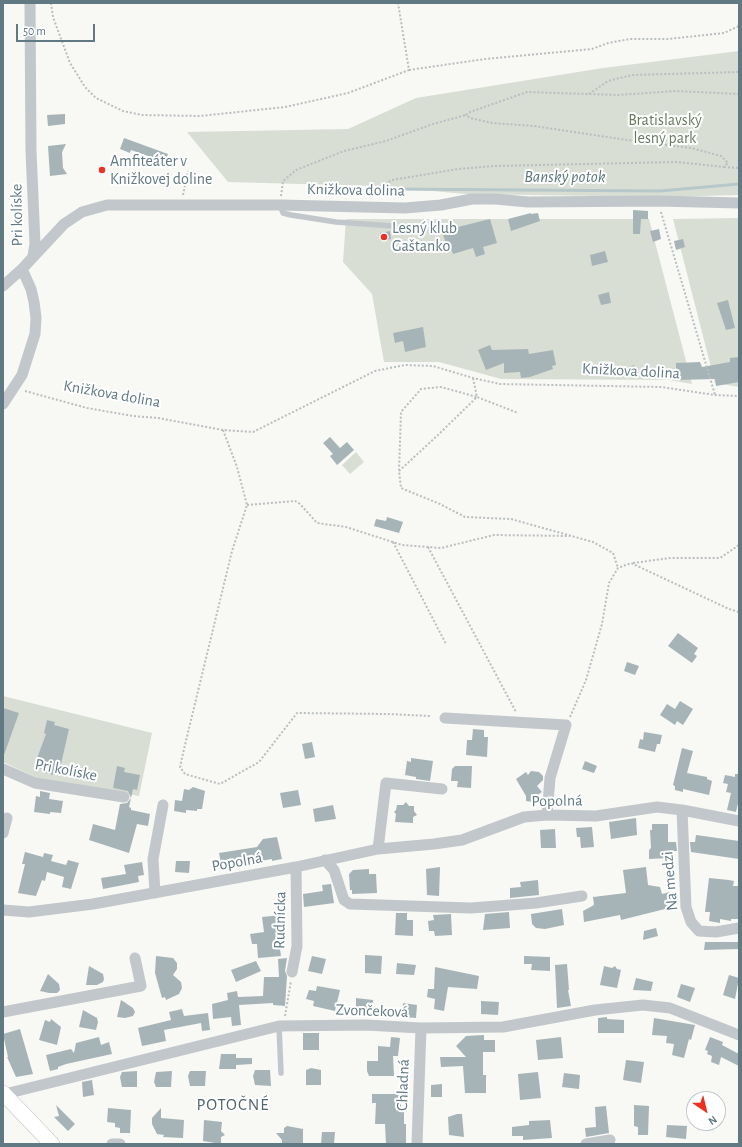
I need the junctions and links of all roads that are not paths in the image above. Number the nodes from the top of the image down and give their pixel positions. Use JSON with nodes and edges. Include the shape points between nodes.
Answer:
{"nodes":[{"id":1,"x":30,"y":3,"type":"edge"},
{"id":2,"x":739,"y":204,"type":"edge"},
{"id":3,"x":280,"y":205,"type":"junction"},
{"id":4,"x":393,"y":226,"type":"dead end"},
{"id":5,"x":33,"y":258,"type":"junction"},
{"id":6,"x":22,"y":269,"type":"junction"},
{"id":7,"x":3,"y":286,"type":"edge"},
{"id":8,"x":3,"y":404,"type":"edge"},
{"id":9,"x":445,"y":718,"type":"dead end"},
{"id":10,"x":3,"y":769,"type":"edge"},
{"id":11,"x":442,"y":789,"type":"dead end"},
{"id":12,"x":124,"y":797,"type":"dead end"},
{"id":13,"x":163,"y":805,"type":"dead end"},
{"id":14,"x":682,"y":810,"type":"junction"},
{"id":15,"x":547,"y":815,"type":"junction"},
{"id":16,"x":7,"y":818,"type":"dead end"},
{"id":17,"x":739,"y":822,"type":"edge"},
{"id":18,"x":3,"y":833,"type":"edge"},
{"id":19,"x":378,"y":849,"type":"junction"},
{"id":20,"x":325,"y":860,"type":"junction"},
{"id":21,"x":296,"y":867,"type":"junction"},
{"id":22,"x":155,"y":893,"type":"junction"},
{"id":23,"x":582,"y":896,"type":"dead end"},
{"id":24,"x":3,"y":910,"type":"edge"},
{"id":25,"x":739,"y":928,"type":"edge"},
{"id":26,"x":135,"y":958,"type":"dead end"},
{"id":27,"x":292,"y":972,"type":"road end"},
{"id":28,"x":3,"y":1012,"type":"edge"},
{"id":29,"x":282,"y":1021,"type":"junction"},
{"id":30,"x":421,"y":1028,"type":"junction"},
{"id":31,"x":739,"y":1035,"type":"edge"},
{"id":32,"x":281,"y":1073,"type":"dead end"},
{"id":33,"x":4,"y":1094,"type":"edge"},
{"id":34,"x":610,"y":1140,"type":"dead end"},
{"id":35,"x":52,"y":1144,"type":"edge"},
{"id":36,"x":112,"y":1144,"type":"edge"},
{"id":37,"x":120,"y":1144,"type":"edge"},
{"id":38,"x":417,"y":1144,"type":"edge"},
{"id":39,"x":586,"y":1144,"type":"edge"}],
"edges":[{"from":1,"to":5,"type":"street","name":"Pri kolíske","via":[[31,151],[36,244]]},
{"from":2,"to":3,"type":"street","name":"Knižkova dolina","via":[[472,199],[421,207]]},
{"from":3,"to":4,"type":"lane","via":[[283,213],[291,215],[336,222]]},
{"from":3,"to":5,"type":"street","name":"Knižkova dolina","via":[[107,205],[92,208],[72,217],[56,230]]},
{"from":5,"to":6,"type":"street","name":"Knižkova dolina"},
{"from":6,"to":7,"type":"street","name":"Knižkova dolina"},
{"from":6,"to":8,"type":"street","name":"Pri kolíske","via":[[34,302],[35,334],[27,361]]},
{"from":9,"to":15,"type":"street","via":[[566,725],[550,778]]},
{"from":10,"to":12,"type":"street","name":"Pri kolíske","via":[[35,783]]},
{"from":11,"to":19,"type":"street","via":[[386,783]]},
{"from":13,"to":22,"type":"street","via":[[153,859]]},
{"from":14,"to":15,"type":"street","name":"Popolná","via":[[657,807],[596,816]]},
{"from":14,"to":17,"type":"street","name":"Popolná"},
{"from":14,"to":25,"type":"street","name":"Na medzi","via":[[686,907],[691,922],[699,931],[716,932]]},
{"from":15,"to":19,"type":"street","name":"Popolná","via":[[524,817],[462,840]]},
{"from":16,"to":18,"type":"street"},
{"from":19,"to":20,"type":"street","name":"Popolná"},
{"from":20,"to":21,"type":"street","name":"Popolná"},
{"from":20,"to":23,"type":"street","via":[[334,870],[344,900],[350,904],[471,908],[536,904]]},
{"from":21,"to":22,"type":"street","name":"Popolná"},
{"from":21,"to":27,"type":"street","name":"Rudnícka","via":[[297,946]]},
{"from":22,"to":24,"type":"street","name":"Popolná","via":[[29,912]]},
{"from":26,"to":28,"type":"street","via":[[141,986]]},
{"from":29,"to":30,"type":"street","name":"Zvončeková"},
{"from":29,"to":32,"type":"lane"},
{"from":29,"to":33,"type":"street","name":"Zvončeková"},
{"from":30,"to":31,"type":"street","name":"Zvončeková","via":[[503,1028],[595,1010],[643,1005],[670,1008]]},
{"from":30,"to":38,"type":"street","name":"Chladná"},
{"from":33,"to":35,"type":"street"},
{"from":34,"to":39,"type":"street"},
{"from":36,"to":37,"type":"street"}]}
